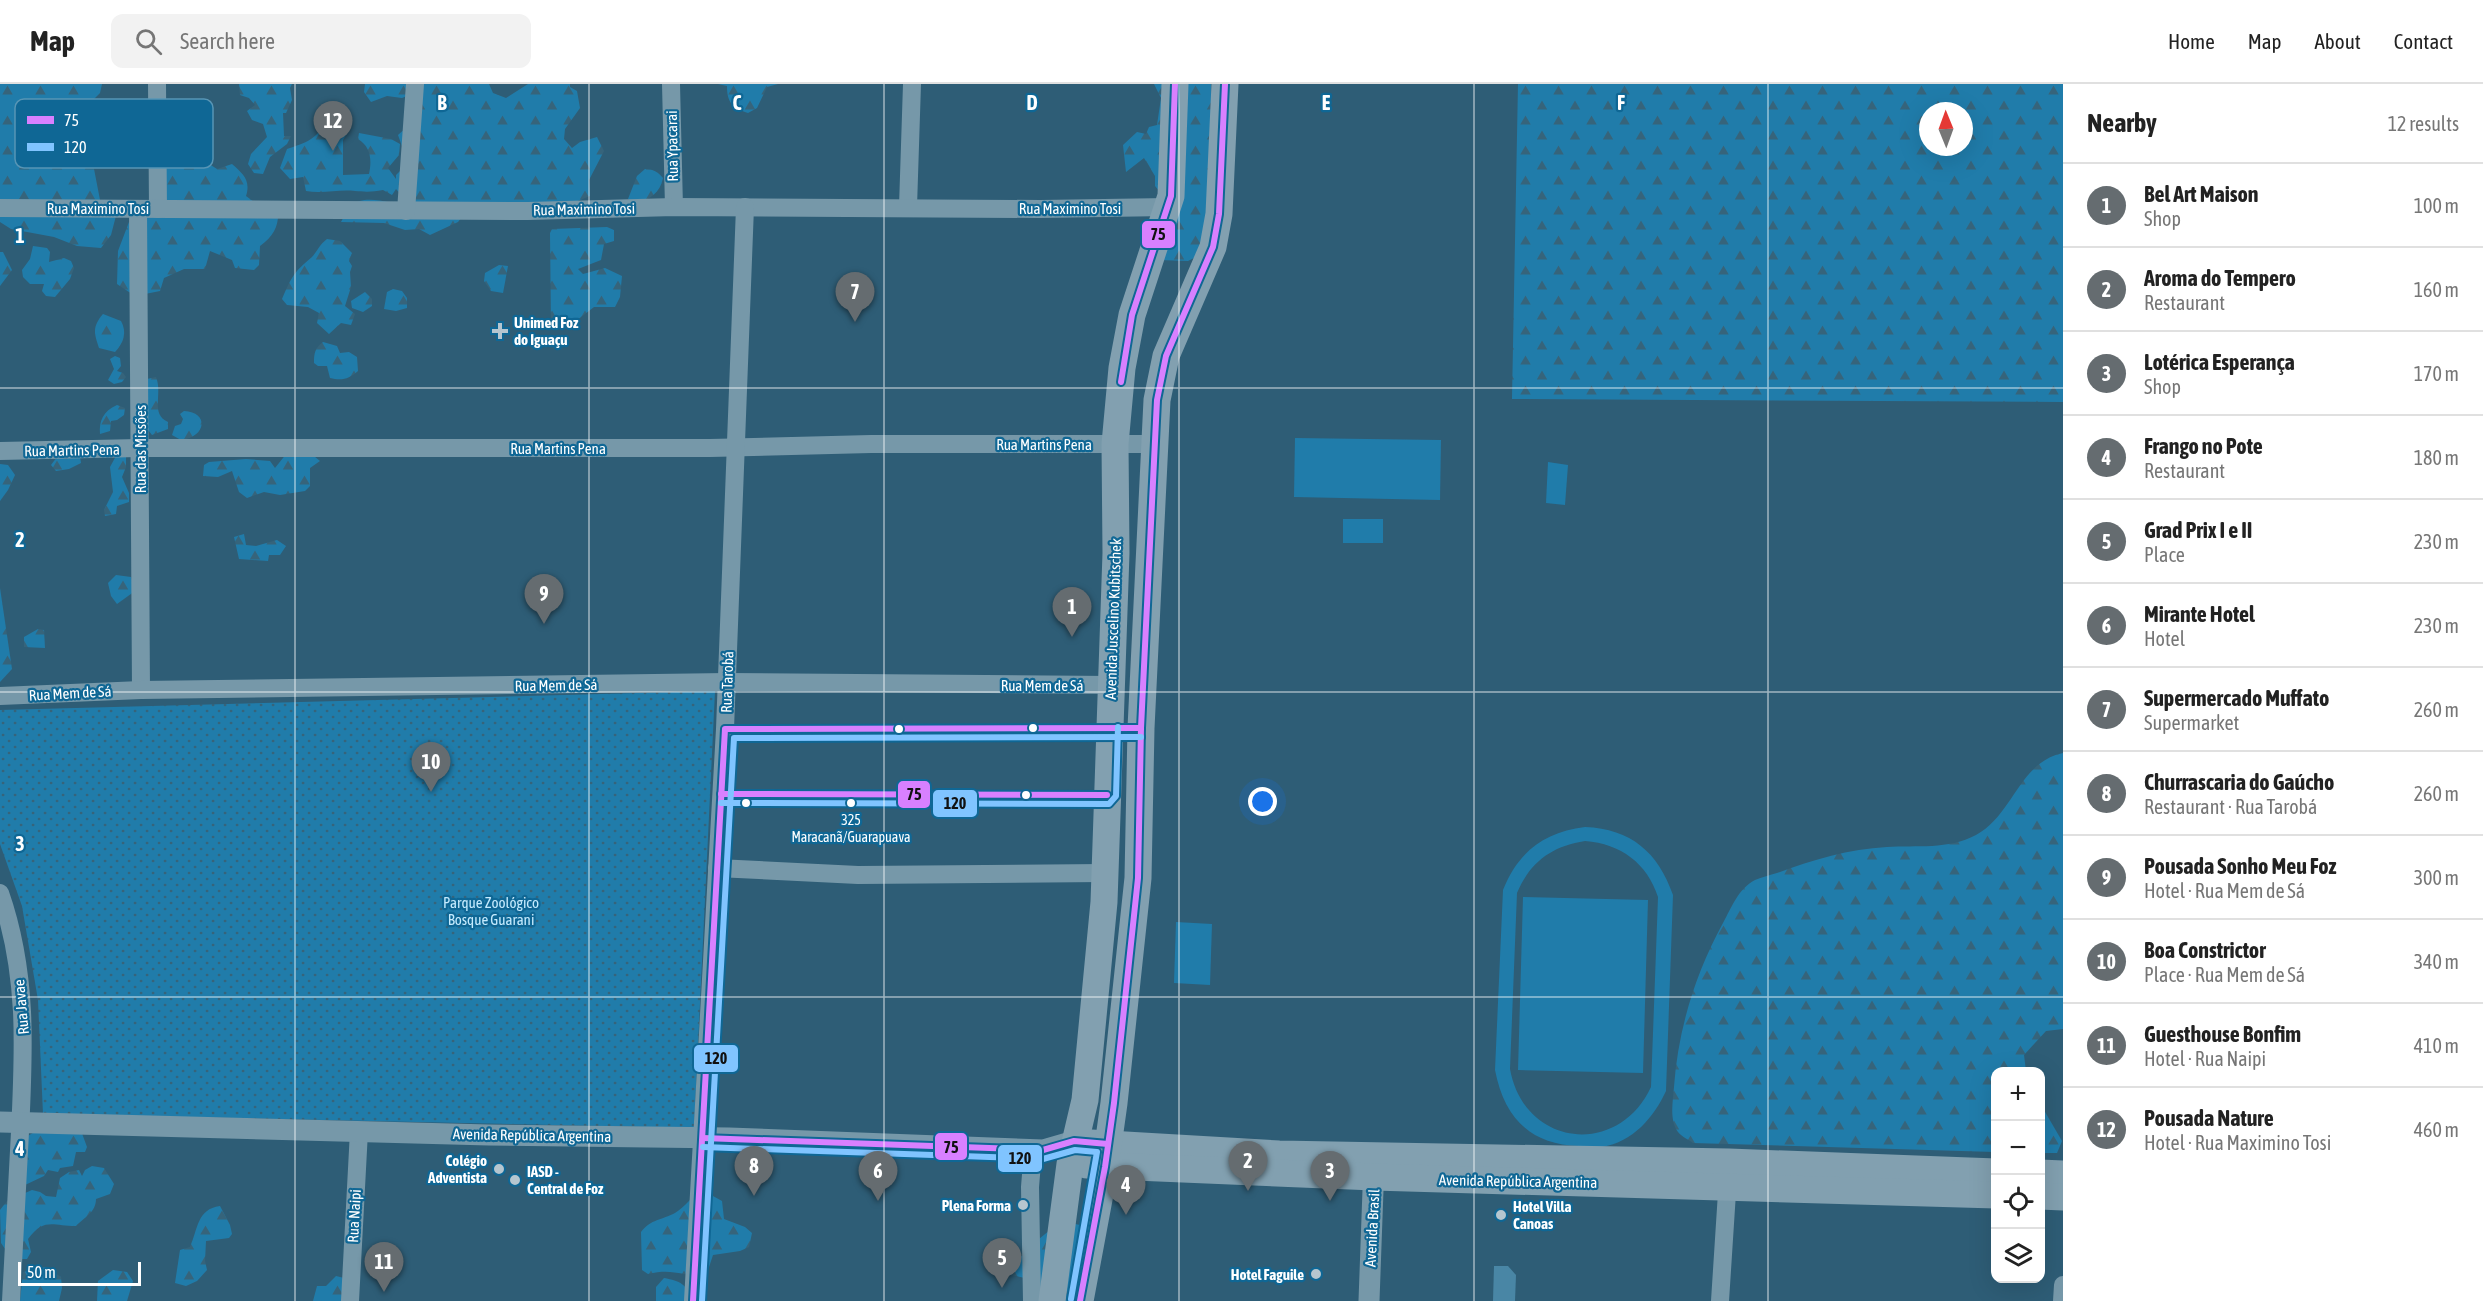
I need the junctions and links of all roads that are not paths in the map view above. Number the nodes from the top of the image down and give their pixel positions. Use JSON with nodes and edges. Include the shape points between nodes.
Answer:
{"nodes":[{"id":1,"x":157,"y":84,"type":"edge"},
{"id":2,"x":415,"y":84,"type":"edge"},
{"id":3,"x":671,"y":84,"type":"edge"},
{"id":4,"x":912,"y":84,"type":"edge"},
{"id":5,"x":1175,"y":84,"type":"edge"},
{"id":6,"x":1225,"y":84,"type":"edge"},
{"id":7,"x":157,"y":99,"type":"edge"},
{"id":8,"x":158,"y":168,"type":"edge"},
{"id":9,"x":674,"y":207,"type":"junction"},
{"id":10,"x":744,"y":207,"type":"junction"},
{"id":11,"x":908,"y":207,"type":"junction"},
{"id":12,"x":1168,"y":207,"type":"junction"},
{"id":13,"x":0,"y":208,"type":"edge"},
{"id":14,"x":138,"y":209,"type":"junction"},
{"id":15,"x":158,"y":209,"type":"junction"},
{"id":16,"x":406,"y":211,"type":"junction"},
{"id":17,"x":1115,"y":444,"type":"junction"},
{"id":18,"x":1155,"y":444,"type":"junction"},
{"id":19,"x":736,"y":447,"type":"junction"},
{"id":20,"x":140,"y":448,"type":"junction"},
{"id":21,"x":0,"y":451,"type":"edge"},
{"id":22,"x":727,"y":682,"type":"junction"},
{"id":23,"x":1112,"y":685,"type":"junction"},
{"id":24,"x":141,"y":690,"type":"junction"},
{"id":25,"x":0,"y":696,"type":"edge"},
{"id":26,"x":717,"y":868,"type":"junction"},
{"id":27,"x":1104,"y":873,"type":"junction"},
{"id":28,"x":0,"y":893,"type":"edge"},
{"id":29,"x":10,"y":1122,"type":"edge"},
{"id":30,"x":358,"y":1131,"type":"junction"},
{"id":31,"x":704,"y":1138,"type":"junction"},
{"id":32,"x":1038,"y":1150,"type":"junction"},
{"id":33,"x":1072,"y":1152,"type":"junction"},
{"id":34,"x":1106,"y":1156,"type":"junction"},
{"id":35,"x":1374,"y":1166,"type":"junction"},
{"id":36,"x":1991,"y":1172,"type":"edge"},
{"id":37,"x":2045,"y":1173,"type":"edge"},
{"id":38,"x":1728,"y":1174,"type":"junction"},
{"id":39,"x":2063,"y":1174,"type":"edge"},
{"id":40,"x":1991,"y":1195,"type":"edge"},
{"id":41,"x":2045,"y":1196,"type":"edge"},
{"id":42,"x":2063,"y":1197,"type":"edge"},
{"id":43,"x":2063,"y":1285,"type":"edge"},
{"id":44,"x":11,"y":1301,"type":"edge"},
{"id":45,"x":350,"y":1301,"type":"edge"},
{"id":46,"x":693,"y":1301,"type":"edge"},
{"id":47,"x":1032,"y":1301,"type":"edge"},
{"id":48,"x":1052,"y":1301,"type":"edge"},
{"id":49,"x":1080,"y":1301,"type":"edge"},
{"id":50,"x":1369,"y":1301,"type":"edge"},
{"id":51,"x":1720,"y":1301,"type":"edge"},
{"id":52,"x":2062,"y":1301,"type":"edge"}],
"edges":[{"from":1,"to":7,"type":"street"},
{"from":2,"to":16,"type":"street"},
{"from":3,"to":9,"type":"street","name":"Rua Ypacarai"},
{"from":4,"to":11,"type":"street"},
{"from":5,"to":12,"type":"main road","name":"Avenida Juscelino Kubitschek"},
{"from":6,"to":18,"type":"main road","via":[[1219,214],[1213,247],[1166,356],[1157,400]]},
{"from":8,"to":15,"type":"street"},
{"from":9,"to":10,"type":"street","name":"Rua Maximino Tosi"},
{"from":9,"to":16,"type":"street","name":"Rua Maximino Tosi"},
{"from":10,"to":11,"type":"street","name":"Rua Maximino Tosi"},
{"from":10,"to":19,"type":"street","name":"Rua Tarobá"},
{"from":11,"to":12,"type":"street","name":"Rua Maximino Tosi"},
{"from":12,"to":17,"type":"main road","name":"Avenida Juscelino Kubitschek","via":[[1132,315]]},
{"from":13,"to":14,"type":"street","name":"Rua Maximino Tosi"},
{"from":14,"to":15,"type":"street","name":"Rua Maximino Tosi"},
{"from":14,"to":20,"type":"street","name":"Rua das Missões"},
{"from":15,"to":16,"type":"street","name":"Rua Maximino Tosi"},
{"from":17,"to":18,"type":"street","name":"Rua Martins Pena"},
{"from":17,"to":19,"type":"street","name":"Rua Martins Pena"},
{"from":17,"to":23,"type":"main road","name":"Avenida Juscelino Kubitschek"},
{"from":18,"to":34,"type":"main road","via":[[1138,878]]},
{"from":19,"to":20,"type":"street","name":"Rua Martins Pena"},
{"from":19,"to":22,"type":"street","name":"Rua Tarobá"},
{"from":20,"to":21,"type":"street","name":"Rua Martins Pena"},
{"from":20,"to":24,"type":"street","name":"Rua das Missões"},
{"from":22,"to":23,"type":"street","name":"Rua Mem de Sá"},
{"from":22,"to":24,"type":"street","name":"Rua Mem de Sá"},
{"from":22,"to":26,"type":"street","name":"Rua Tarobá"},
{"from":23,"to":27,"type":"main road","name":"Avenida Juscelino Kubitschek"},
{"from":24,"to":25,"type":"street","name":"Rua Mem de Sá"},
{"from":26,"to":27,"type":"street","via":[[850,875]]},
{"from":26,"to":31,"type":"street","name":"Rua Tarobá"},
{"from":27,"to":33,"type":"main road","name":"Avenida Juscelino Kubitschek","via":[[1084,1100]]},
{"from":28,"to":29,"type":"street","name":"Rua Javae","via":[[17,959],[23,1007],[24,1063]]},
{"from":29,"to":30,"type":"street","name":"Avenida República Argentina"},
{"from":29,"to":44,"type":"street"},
{"from":30,"to":31,"type":"street","name":"Avenida República Argentina"},
{"from":30,"to":45,"type":"street","name":"Rua Naipi"},
{"from":31,"to":32,"type":"street","name":"Avenida República Argentina"},
{"from":31,"to":46,"type":"street","name":"Rua Tarobá"},
{"from":32,"to":33,"type":"street","name":"Avenida República Argentina"},
{"from":32,"to":47,"type":"street","via":[[1030,1186]]},
{"from":33,"to":34,"type":"main road","name":"Avenida República Argentina"},
{"from":33,"to":48,"type":"main road","name":"Avenida Juscelino Kubitschek"},
{"from":34,"to":35,"type":"main road","name":"Avenida República Argentina"},
{"from":34,"to":49,"type":"main road"},
{"from":35,"to":38,"type":"main road","name":"Avenida República Argentina"},
{"from":35,"to":50,"type":"street","name":"Avenida Brasil"},
{"from":36,"to":38,"type":"main road","name":"Avenida República Argentina"},
{"from":37,"to":39,"type":"main road"},
{"from":38,"to":40,"type":"main road","name":"Avenida República Argentina"},
{"from":38,"to":51,"type":"street"},
{"from":41,"to":42,"type":"main road"},
{"from":43,"to":52,"type":"street"}]}
